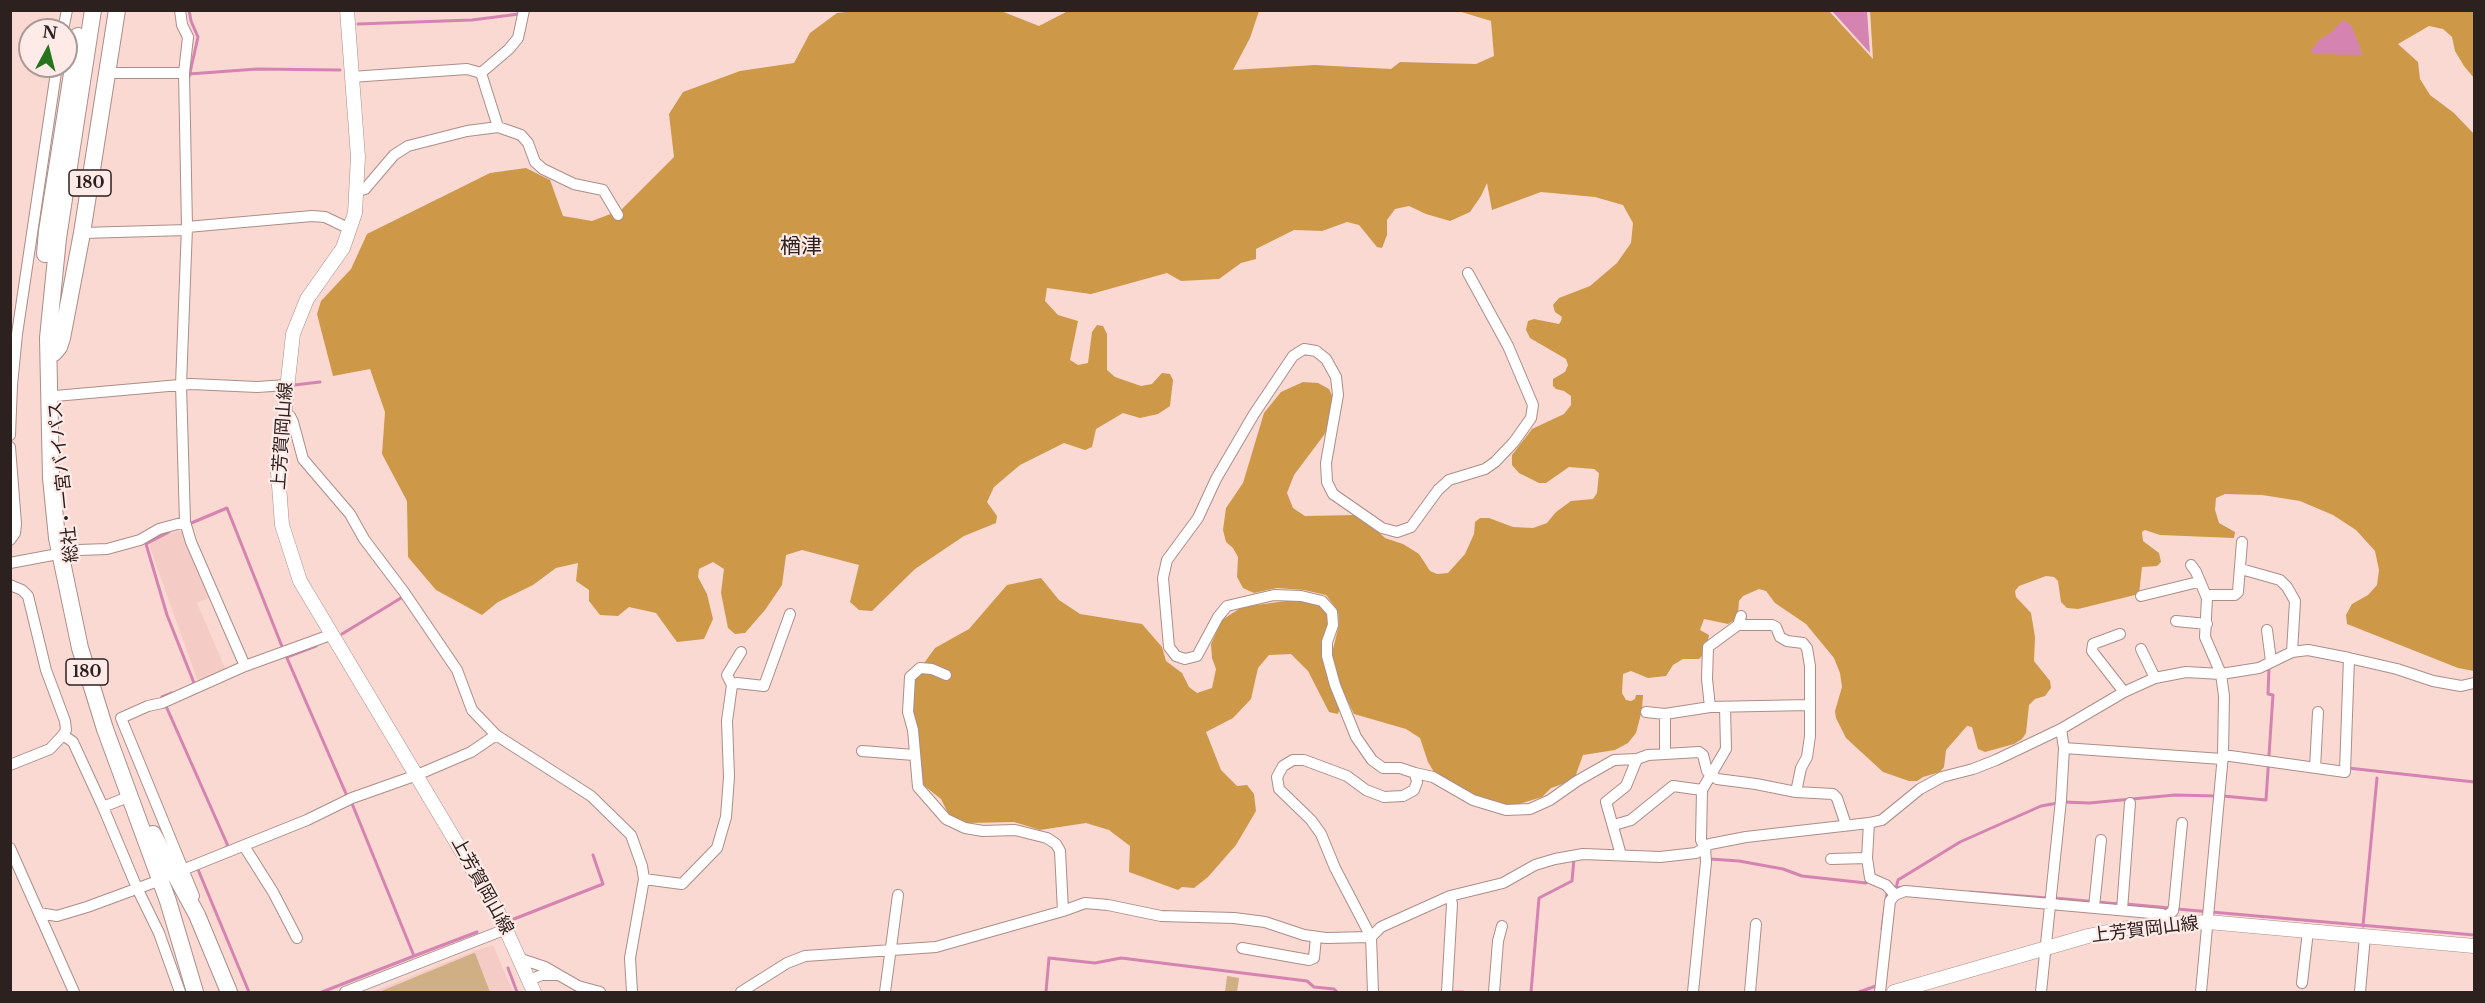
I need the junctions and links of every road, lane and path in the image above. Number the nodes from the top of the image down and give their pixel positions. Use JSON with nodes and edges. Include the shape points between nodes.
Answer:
{"nodes":[{"id":1,"x":82,"y":10,"type":"edge"},
{"id":2,"x":93,"y":10,"type":"edge"},
{"id":3,"x":117,"y":10,"type":"edge"},
{"id":4,"x":180,"y":10,"type":"edge"},
{"id":5,"x":347,"y":10,"type":"edge"},
{"id":6,"x":524,"y":10,"type":"edge"},
{"id":7,"x":108,"y":73,"type":"junction"},
{"id":8,"x":184,"y":73,"type":"junction"},
{"id":9,"x":481,"y":73,"type":"junction"},
{"id":10,"x":351,"y":76,"type":"junction"},
{"id":11,"x":55,"y":78,"type":"edge"},
{"id":12,"x":498,"y":127,"type":"junction"},
{"id":13,"x":358,"y":191,"type":"junction"},
{"id":14,"x":618,"y":215,"type":"dead end"},
{"id":15,"x":189,"y":228,"type":"junction"},
{"id":16,"x":350,"y":229,"type":"junction"},
{"id":17,"x":82,"y":233,"type":"junction"},
{"id":18,"x":1468,"y":273,"type":"dead end"},
{"id":19,"x":51,"y":346,"type":"junction"},
{"id":20,"x":184,"y":385,"type":"junction"},
{"id":21,"x":286,"y":385,"type":"junction"},
{"id":22,"x":55,"y":396,"type":"junction"},
{"id":23,"x":285,"y":414,"type":"junction"},
{"id":24,"x":10,"y":435,"type":"edge"},
{"id":25,"x":10,"y":447,"type":"edge"},
{"id":26,"x":186,"y":525,"type":"junction"},
{"id":27,"x":10,"y":540,"type":"edge"},
{"id":28,"x":2242,"y":542,"type":"dead end"},
{"id":29,"x":64,"y":553,"type":"junction"},
{"id":30,"x":11,"y":562,"type":"edge"},
{"id":31,"x":2191,"y":565,"type":"dead end"},
{"id":32,"x":2241,"y":569,"type":"junction"},
{"id":33,"x":2199,"y":582,"type":"junction"},
{"id":34,"x":12,"y":588,"type":"edge"},
{"id":35,"x":2141,"y":596,"type":"dead end"},
{"id":36,"x":2207,"y":598,"type":"junction"},
{"id":37,"x":790,"y":614,"type":"dead end"},
{"id":38,"x":2176,"y":621,"type":"dead end"},
{"id":39,"x":2207,"y":624,"type":"junction"},
{"id":40,"x":2267,"y":630,"type":"dead end"},
{"id":41,"x":333,"y":634,"type":"junction"},
{"id":42,"x":2121,"y":634,"type":"dead end"},
{"id":43,"x":2141,"y":649,"type":"dead end"},
{"id":44,"x":741,"y":652,"type":"dead end"},
{"id":45,"x":2292,"y":652,"type":"junction"},
{"id":46,"x":2349,"y":658,"type":"junction"},
{"id":47,"x":2271,"y":661,"type":"junction"},
{"id":48,"x":245,"y":666,"type":"junction"},
{"id":49,"x":2221,"y":674,"type":"junction"},
{"id":50,"x":946,"y":675,"type":"dead end"},
{"id":51,"x":2155,"y":678,"type":"junction"},
{"id":52,"x":2475,"y":683,"type":"edge"},
{"id":53,"x":732,"y":685,"type":"junction"},
{"id":54,"x":2124,"y":692,"type":"junction"},
{"id":55,"x":1810,"y":705,"type":"junction"},
{"id":56,"x":1710,"y":707,"type":"junction"},
{"id":57,"x":1725,"y":707,"type":"junction"},
{"id":58,"x":1646,"y":712,"type":"dead end"},
{"id":59,"x":2318,"y":712,"type":"dead end"},
{"id":60,"x":1665,"y":714,"type":"junction"},
{"id":61,"x":2061,"y":729,"type":"junction"},
{"id":62,"x":63,"y":735,"type":"junction"},
{"id":63,"x":496,"y":735,"type":"junction"},
{"id":64,"x":2064,"y":748,"type":"junction"},
{"id":65,"x":862,"y":751,"type":"dead end"},
{"id":66,"x":1665,"y":754,"type":"junction"},
{"id":67,"x":914,"y":755,"type":"junction"},
{"id":68,"x":2223,"y":758,"type":"junction"},
{"id":69,"x":1637,"y":759,"type":"junction"},
{"id":70,"x":10,"y":765,"type":"edge"},
{"id":71,"x":2315,"y":765,"type":"junction"},
{"id":72,"x":1415,"y":773,"type":"junction"},
{"id":73,"x":417,"y":775,"type":"junction"},
{"id":74,"x":1711,"y":776,"type":"junction"},
{"id":75,"x":1701,"y":790,"type":"junction"},
{"id":76,"x":1796,"y":792,"type":"junction"},
{"id":77,"x":123,"y":799,"type":"dead end"},
{"id":78,"x":2130,"y":803,"type":"dead end"},
{"id":79,"x":103,"y":807,"type":"junction"},
{"id":80,"x":1869,"y":823,"type":"junction"},
{"id":81,"x":2182,"y":823,"type":"dead end"},
{"id":82,"x":1614,"y":825,"type":"junction"},
{"id":83,"x":1846,"y":825,"type":"junction"},
{"id":84,"x":2101,"y":840,"type":"dead end"},
{"id":85,"x":244,"y":846,"type":"junction"},
{"id":86,"x":10,"y":848,"type":"edge"},
{"id":87,"x":1705,"y":848,"type":"junction"},
{"id":88,"x":1621,"y":855,"type":"junction"},
{"id":89,"x":1867,"y":858,"type":"junction"},
{"id":90,"x":1831,"y":859,"type":"dead end"},
{"id":91,"x":189,"y":867,"type":"junction"},
{"id":92,"x":644,"y":879,"type":"junction"},
{"id":93,"x":155,"y":882,"type":"dead end"},
{"id":94,"x":136,"y":888,"type":"junction"},
{"id":95,"x":898,"y":895,"type":"dead end"},
{"id":96,"x":1895,"y":895,"type":"junction"},
{"id":97,"x":1450,"y":896,"type":"junction"},
{"id":98,"x":2052,"y":900,"type":"junction"},
{"id":99,"x":2094,"y":903,"type":"junction"},
{"id":100,"x":2122,"y":906,"type":"junction"},
{"id":101,"x":1063,"y":912,"type":"junction"},
{"id":102,"x":39,"y":913,"type":"junction"},
{"id":103,"x":2170,"y":914,"type":"junction"},
{"id":104,"x":196,"y":915,"type":"junction"},
{"id":105,"x":2209,"y":915,"type":"junction"},
{"id":106,"x":1756,"y":924,"type":"dead end"},
{"id":107,"x":1502,"y":926,"type":"dead end"},
{"id":108,"x":506,"y":929,"type":"junction"},
{"id":109,"x":2307,"y":932,"type":"junction"},
{"id":110,"x":2365,"y":936,"type":"junction"},
{"id":111,"x":1316,"y":937,"type":"junction"},
{"id":112,"x":1371,"y":937,"type":"junction"},
{"id":113,"x":297,"y":938,"type":"dead end"},
{"id":114,"x":2475,"y":946,"type":"edge"},
{"id":115,"x":1242,"y":948,"type":"dead end"},
{"id":116,"x":2046,"y":948,"type":"junction"},
{"id":117,"x":891,"y":951,"type":"junction"},
{"id":118,"x":518,"y":958,"type":"junction"},
{"id":119,"x":557,"y":975,"type":"junction"},
{"id":120,"x":2302,"y":983,"type":"dead end"},
{"id":121,"x":531,"y":986,"type":"edge"},
{"id":122,"x":74,"y":993,"type":"edge"},
{"id":123,"x":180,"y":993,"type":"edge"},
{"id":124,"x":195,"y":993,"type":"edge"},
{"id":125,"x":229,"y":993,"type":"edge"},
{"id":126,"x":345,"y":993,"type":"edge"},
{"id":127,"x":600,"y":993,"type":"edge"},
{"id":128,"x":633,"y":993,"type":"edge"},
{"id":129,"x":741,"y":993,"type":"edge"},
{"id":130,"x":885,"y":993,"type":"edge"},
{"id":131,"x":1373,"y":993,"type":"edge"},
{"id":132,"x":1447,"y":993,"type":"edge"},
{"id":133,"x":1494,"y":993,"type":"edge"},
{"id":134,"x":1694,"y":993,"type":"edge"},
{"id":135,"x":1750,"y":993,"type":"edge"},
{"id":136,"x":1881,"y":993,"type":"edge"},
{"id":137,"x":1894,"y":993,"type":"edge"},
{"id":138,"x":2041,"y":993,"type":"edge"},
{"id":139,"x":2201,"y":993,"type":"edge"},
{"id":140,"x":2360,"y":993,"type":"edge"}],
"edges":[{"from":1,"to":19,"type":"highway","number":"180","via":[[47,231],[43,318]]},
{"from":2,"to":19,"type":"highway","name":"総社・一宮バイパス","number":"180","via":[[58,238]]},
{"from":3,"to":7,"type":"highway","number":"180"},
{"from":4,"to":8,"type":"street","via":[[188,37]]},
{"from":5,"to":10,"type":"main road","name":"上芳賀岡山線"},
{"from":6,"to":9,"type":"street","via":[[518,38]]},
{"from":7,"to":8,"type":"street"},
{"from":7,"to":17,"type":"highway","number":"180"},
{"from":8,"to":15,"type":"street"},
{"from":9,"to":10,"type":"street","via":[[467,69]]},
{"from":9,"to":12,"type":"street"},
{"from":10,"to":13,"type":"main road","name":"上芳賀岡山線"},
{"from":11,"to":24,"type":"street","via":[[17,334]]},
{"from":12,"to":13,"type":"street","via":[[408,146]]},
{"from":12,"to":14,"type":"street","via":[[521,135],[543,169],[574,184],[603,190]]},
{"from":13,"to":16,"type":"main road","name":"上芳賀岡山線"},
{"from":15,"to":16,"type":"street","via":[[312,216],[326,217]]},
{"from":15,"to":17,"type":"street"},
{"from":15,"to":20,"type":"street"},
{"from":16,"to":21,"type":"main road","name":"上芳賀岡山線","via":[[343,248],[298,317]]},
{"from":17,"to":19,"type":"highway","number":"180","via":[[62,338],[59,347]]},
{"from":18,"to":72,"type":"street","via":[[1508,346],[1533,405],[1531,418],[1495,462],[1449,480],[1411,527],[1396,532],[1382,528],[1333,494],[1327,482],[1326,463],[1338,395],[1336,377],[1326,359],[1316,351],[1304,349],[1293,356],[1254,414],[1198,518],[1167,560],[1163,578],[1169,648],[1185,659],[1197,656],[1227,606],[1274,596],[1322,601],[1332,612],[1327,656],[1356,737],[1372,760],[1383,768]]},
{"from":19,"to":22,"type":"highway","name":"総社・一宮バイパス","number":"180"},
{"from":19,"to":29,"type":"highway","name":"総社・一宮バイパス","number":"180","via":[[51,478]]},
{"from":20,"to":21,"type":"street"},
{"from":20,"to":22,"type":"street"},
{"from":20,"to":26,"type":"street"},
{"from":21,"to":23,"type":"main road","name":"上芳賀岡山線"},
{"from":22,"to":29,"type":"highway","name":"総社・一宮バイパス","number":"180"},
{"from":23,"to":41,"type":"main road","name":"上芳賀岡山線","via":[[278,472],[282,525],[300,580]]},
{"from":23,"to":63,"type":"street","via":[[293,422],[303,459],[350,514],[457,670],[472,710]]},
{"from":25,"to":27,"type":"street","via":[[16,524]]},
{"from":26,"to":29,"type":"street","via":[[159,529],[140,540],[107,549]]},
{"from":26,"to":48,"type":"street"},
{"from":28,"to":32,"type":"street"},
{"from":29,"to":30,"type":"street"},
{"from":29,"to":104,"type":"highway","name":"総社・一宮バイパス","number":"180","via":[[111,722],[154,834]]},
{"from":29,"to":124,"type":"highway","name":"総社・一宮バイパス","number":"180","via":[[80,648],[168,901]]},
{"from":31,"to":33,"type":"street"},
{"from":32,"to":36,"type":"street","via":[[2235,595]]},
{"from":32,"to":45,"type":"street","via":[[2280,580],[2295,601]]},
{"from":33,"to":35,"type":"street"},
{"from":33,"to":36,"type":"street"},
{"from":34,"to":62,"type":"street","via":[[22,590],[28,597],[46,670],[65,721]]},
{"from":36,"to":39,"type":"street"},
{"from":37,"to":53,"type":"street","via":[[764,686]]},
{"from":38,"to":39,"type":"street"},
{"from":39,"to":49,"type":"street","via":[[2205,637]]},
{"from":40,"to":47,"type":"street"},
{"from":41,"to":48,"type":"street"},
{"from":41,"to":73,"type":"main road","name":"上芳賀岡山線"},
{"from":42,"to":54,"type":"street","via":[[2093,644],[2092,651]]},
{"from":43,"to":51,"type":"street"},
{"from":44,"to":53,"type":"street","via":[[727,675]]},
{"from":45,"to":46,"type":"street","via":[[2308,650]]},
{"from":45,"to":47,"type":"street"},
{"from":46,"to":52,"type":"street","via":[[2433,681],[2461,686]]},
{"from":46,"to":71,"type":"street","via":[[2345,772]]},
{"from":47,"to":49,"type":"street","via":[[2259,668]]},
{"from":48,"to":91,"type":"street","via":[[121,718],[145,791]]},
{"from":49,"to":51,"type":"street","via":[[2186,672]]},
{"from":49,"to":68,"type":"street"},
{"from":50,"to":67,"type":"street","via":[[920,668],[910,677],[908,712]]},
{"from":51,"to":54,"type":"street"},
{"from":53,"to":92,"type":"street","via":[[727,721],[729,787],[726,818],[717,848],[682,884]]},
{"from":54,"to":61,"type":"street"},
{"from":55,"to":56,"type":"street","via":[[1810,666],[1803,643],[1786,641],[1772,625],[1740,621],[1708,647]]},
{"from":55,"to":57,"type":"street"},
{"from":55,"to":76,"type":"street","via":[[1807,757]]},
{"from":56,"to":57,"type":"street"},
{"from":56,"to":60,"type":"street"},
{"from":57,"to":74,"type":"street","via":[[1726,749]]},
{"from":58,"to":60,"type":"street"},
{"from":59,"to":71,"type":"street"},
{"from":60,"to":66,"type":"street"},
{"from":61,"to":64,"type":"street"},
{"from":61,"to":80,"type":"street","via":[[1996,760],[1942,777],[1920,789],[1882,820]]},
{"from":62,"to":70,"type":"street","via":[[50,749]]},
{"from":62,"to":79,"type":"street","via":[[73,742]]},
{"from":63,"to":73,"type":"street","via":[[471,752]]},
{"from":63,"to":92,"type":"street","via":[[591,796],[631,835]]},
{"from":64,"to":68,"type":"street"},
{"from":64,"to":98,"type":"street"},
{"from":65,"to":67,"type":"street"},
{"from":66,"to":69,"type":"street"},
{"from":66,"to":74,"type":"street","via":[[1699,752]]},
{"from":67,"to":101,"type":"street","via":[[918,788],[946,819],[983,831],[1015,830],[1056,844],[1060,851]]},
{"from":68,"to":71,"type":"street"},
{"from":68,"to":105,"type":"street"},
{"from":69,"to":72,"type":"street","via":[[1614,760],[1550,800],[1530,808],[1506,810],[1473,800],[1433,777]]},
{"from":69,"to":82,"type":"street","via":[[1626,786],[1606,802]]},
{"from":72,"to":112,"type":"street","via":[[1414,790],[1403,796],[1384,797],[1347,776],[1304,760],[1293,760],[1283,766],[1277,777],[1279,789],[1321,834]]},
{"from":73,"to":85,"type":"street","via":[[349,799]]},
{"from":73,"to":108,"type":"main road","name":"上芳賀岡山線"},
{"from":74,"to":75,"type":"street"},
{"from":74,"to":76,"type":"street"},
{"from":75,"to":82,"type":"street","via":[[1673,786],[1631,820]]},
{"from":75,"to":87,"type":"street","via":[[1701,840]]},
{"from":76,"to":83,"type":"street","via":[[1833,794]]},
{"from":77,"to":79,"type":"street"},
{"from":78,"to":100,"type":"street"},
{"from":79,"to":94,"type":"street"},
{"from":80,"to":83,"type":"street"},
{"from":80,"to":89,"type":"street"},
{"from":81,"to":103,"type":"street"},
{"from":82,"to":88,"type":"street"},
{"from":83,"to":87,"type":"street","via":[[1746,837]]},
{"from":84,"to":99,"type":"street"},
{"from":85,"to":91,"type":"street"},
{"from":85,"to":113,"type":"street"},
{"from":86,"to":102,"type":"street"},
{"from":87,"to":88,"type":"street","via":[[1696,853],[1660,857]]},
{"from":87,"to":134,"type":"street"},
{"from":88,"to":97,"type":"street","via":[[1583,854],[1555,859],[1503,883]]},
{"from":89,"to":90,"type":"street"},
{"from":89,"to":96,"type":"street","via":[[1870,878],[1886,885]]},
{"from":91,"to":104,"type":"street"},
{"from":92,"to":128,"type":"street","via":[[630,958]]},
{"from":93,"to":94,"type":"street"},
{"from":94,"to":102,"type":"street","via":[[57,916]]},
{"from":94,"to":123,"type":"street","via":[[159,933]]},
{"from":95,"to":117,"type":"street"},
{"from":96,"to":98,"type":"street","via":[[1905,891]]},
{"from":96,"to":136,"type":"street","via":[[1890,901]]},
{"from":97,"to":112,"type":"street","via":[[1381,927]]},
{"from":97,"to":132,"type":"street"},
{"from":98,"to":99,"type":"street"},
{"from":98,"to":116,"type":"street"},
{"from":99,"to":100,"type":"street"},
{"from":100,"to":103,"type":"street"},
{"from":101,"to":111,"type":"street","via":[[1085,903],[1108,905],[1161,916],[1265,922]]},
{"from":101,"to":117,"type":"street","via":[[936,947]]},
{"from":102,"to":122,"type":"street"},
{"from":103,"to":105,"type":"main road","name":"上芳賀岡山線"},
{"from":103,"to":116,"type":"main road","name":"上芳賀岡山線"},
{"from":104,"to":125,"type":"highway","name":"総社・一宮バイパス","number":"180"},
{"from":105,"to":109,"type":"main road","name":"上芳賀岡山線"},
{"from":105,"to":139,"type":"street"},
{"from":106,"to":135,"type":"street"},
{"from":107,"to":133,"type":"street"},
{"from":108,"to":118,"type":"main road","name":"上芳賀岡山線"},
{"from":108,"to":126,"type":"street"},
{"from":109,"to":110,"type":"main road","name":"上芳賀岡山線"},
{"from":109,"to":120,"type":"street"},
{"from":110,"to":114,"type":"main road","name":"上芳賀岡山線"},
{"from":110,"to":140,"type":"street"},
{"from":111,"to":112,"type":"street"},
{"from":111,"to":115,"type":"street","via":[[1314,958],[1309,960]]},
{"from":112,"to":131,"type":"street"},
{"from":116,"to":137,"type":"main road","name":"上芳賀岡山線"},
{"from":116,"to":138,"type":"street"},
{"from":117,"to":129,"type":"street","via":[[805,956]]},
{"from":117,"to":130,"type":"street"},
{"from":118,"to":119,"type":"street","via":[[545,966]]},
{"from":118,"to":121,"type":"main road","name":"上芳賀岡山線"},
{"from":119,"to":121,"type":"street","via":[[542,975]]},
{"from":119,"to":127,"type":"street"}]}
